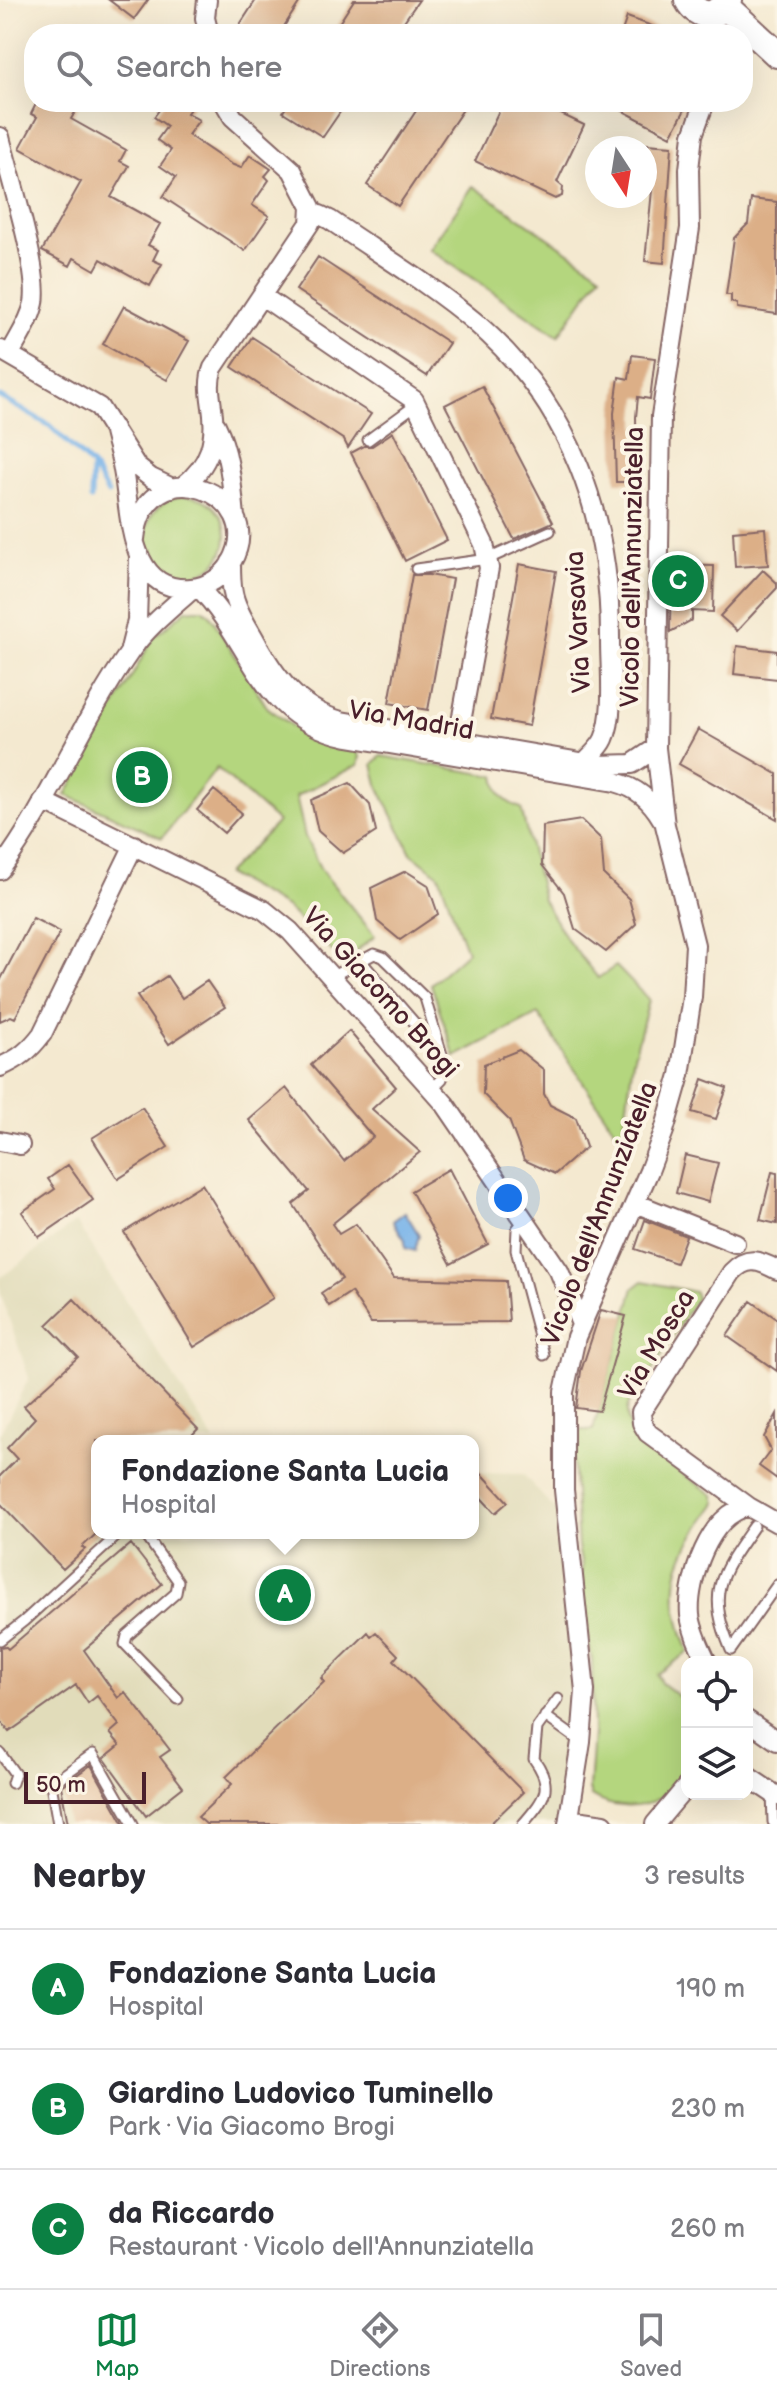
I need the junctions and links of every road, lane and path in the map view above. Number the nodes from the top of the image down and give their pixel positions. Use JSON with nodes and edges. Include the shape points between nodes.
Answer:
{"nodes":[{"id":1,"x":207,"y":0,"type":"edge"},
{"id":2,"x":688,"y":0,"type":"edge"},
{"id":3,"x":734,"y":16,"type":"edge"},
{"id":4,"x":206,"y":24,"type":"edge"},
{"id":5,"x":753,"y":33,"type":"edge"},
{"id":6,"x":777,"y":54,"type":"edge"},
{"id":7,"x":230,"y":112,"type":"edge"},
{"id":8,"x":702,"y":112,"type":"edge"},
{"id":9,"x":0,"y":137,"type":"edge"},
{"id":10,"x":312,"y":215,"type":"junction"},
{"id":11,"x":262,"y":296,"type":"junction"},
{"id":12,"x":5,"y":352,"type":"edge"},
{"id":13,"x":417,"y":404,"type":"junction"},
{"id":14,"x":214,"y":421,"type":"junction"},
{"id":15,"x":113,"y":428,"type":"junction"},
{"id":16,"x":368,"y":440,"type":"dead end"},
{"id":17,"x":177,"y":487,"type":"junction"},
{"id":18,"x":235,"y":520,"type":"junction"},
{"id":19,"x":550,"y":531,"type":"dead end"},
{"id":20,"x":137,"y":548,"type":"junction"},
{"id":21,"x":488,"y":559,"type":"junction"},
{"id":22,"x":231,"y":562,"type":"junction"},
{"id":23,"x":416,"y":569,"type":"dead end"},
{"id":24,"x":196,"y":588,"type":"junction"},
{"id":25,"x":125,"y":660,"type":"junction"},
{"id":26,"x":456,"y":748,"type":"junction"},
{"id":27,"x":656,"y":748,"type":"junction"},
{"id":28,"x":502,"y":756,"type":"junction"},
{"id":29,"x":585,"y":762,"type":"junction"},
{"id":30,"x":43,"y":801,"type":"junction"},
{"id":31,"x":665,"y":825,"type":"junction"},
{"id":32,"x":134,"y":845,"type":"junction"},
{"id":33,"x":0,"y":870,"type":"edge"},
{"id":34,"x":362,"y":962,"type":"junction"},
{"id":35,"x":331,"y":977,"type":"junction"},
{"id":36,"x":440,"y":1052,"type":"junction"},
{"id":37,"x":0,"y":1067,"type":"edge"},
{"id":38,"x":432,"y":1089,"type":"junction"},
{"id":39,"x":0,"y":1141,"type":"edge"},
{"id":40,"x":20,"y":1145,"type":"dead end"},
{"id":41,"x":635,"y":1203,"type":"junction"},
{"id":42,"x":524,"y":1221,"type":"junction"},
{"id":43,"x":735,"y":1243,"type":"dead end"},
{"id":44,"x":777,"y":1270,"type":"edge"},
{"id":45,"x":581,"y":1324,"type":"junction"},
{"id":46,"x":544,"y":1355,"type":"dead end"},
{"id":47,"x":749,"y":1507,"type":"junction"},
{"id":48,"x":777,"y":1523,"type":"edge"},
{"id":49,"x":754,"y":1526,"type":"dead end"},
{"id":50,"x":113,"y":1539,"type":"edge"},
{"id":51,"x":148,"y":1539,"type":"edge"},
{"id":52,"x":777,"y":1585,"type":"edge"},
{"id":53,"x":0,"y":1640,"type":"edge"},
{"id":54,"x":705,"y":1656,"type":"edge"},
{"id":55,"x":178,"y":1699,"type":"dead end"},
{"id":56,"x":558,"y":1699,"type":"dead end"},
{"id":57,"x":545,"y":1716,"type":"junction"},
{"id":58,"x":753,"y":1724,"type":"edge"},
{"id":59,"x":777,"y":1741,"type":"edge"},
{"id":60,"x":581,"y":1742,"type":"junction"},
{"id":61,"x":0,"y":1753,"type":"edge"},
{"id":62,"x":753,"y":1780,"type":"edge"},
{"id":63,"x":12,"y":1783,"type":"dead end"},
{"id":64,"x":681,"y":1792,"type":"edge"},
{"id":65,"x":774,"y":1794,"type":"edge"},
{"id":66,"x":569,"y":1821,"type":"edge"},
{"id":67,"x":653,"y":1822,"type":"edge"},
{"id":68,"x":58,"y":1824,"type":"edge"},
{"id":69,"x":133,"y":1824,"type":"edge"},
{"id":70,"x":523,"y":1824,"type":"edge"},
{"id":71,"x":604,"y":1824,"type":"edge"},
{"id":72,"x":776,"y":1824,"type":"edge"}],
"edges":[{"from":1,"to":4,"type":"street"},
{"from":2,"to":3,"type":"street","via":[[707,15]]},
{"from":5,"to":6,"type":"street"},
{"from":7,"to":10,"type":"street","via":[[290,166]]},
{"from":8,"to":27,"type":"street","name":"Vicolo dell'Annunziatella","via":[[691,145],[690,228],[661,416]]},
{"from":9,"to":12,"type":"street","via":[[34,297],[28,321]]},
{"from":10,"to":11,"type":"street"},
{"from":10,"to":29,"type":"street","name":"Via Varsavia","via":[[330,220],[483,329],[527,378],[571,446],[597,519],[610,611],[606,735]]},
{"from":11,"to":13,"type":"street"},
{"from":11,"to":14,"type":"street","via":[[213,368]]},
{"from":12,"to":15,"type":"street","via":[[86,397]]},
{"from":13,"to":16,"type":"lane"},
{"from":13,"to":21,"type":"street"},
{"from":14,"to":17,"type":"street","via":[[207,462]]},
{"from":14,"to":18,"type":"street","via":[[229,466]]},
{"from":15,"to":17,"type":"street","via":[[137,467]]},
{"from":15,"to":20,"type":"street"},
{"from":17,"to":18,"type":"street","via":[[213,493]]},
{"from":17,"to":20,"type":"street","via":[[144,508]]},
{"from":18,"to":22,"type":"street","via":[[238,537]]},
{"from":19,"to":21,"type":"lane"},
{"from":20,"to":24,"type":"street","via":[[158,580]]},
{"from":20,"to":25,"type":"street","via":[[137,621]]},
{"from":21,"to":23,"type":"lane"},
{"from":21,"to":26,"type":"street"},
{"from":22,"to":24,"type":"street","via":[[221,576]]},
{"from":22,"to":26,"type":"street","name":"Via Madrid","via":[[232,589],[244,621],[277,678],[303,703],[341,721]]},
{"from":24,"to":25,"type":"street","via":[[153,624]]},
{"from":24,"to":26,"type":"street","name":"Via Madrid","via":[[225,617],[268,691],[301,720],[338,735]]},
{"from":25,"to":30,"type":"street"},
{"from":26,"to":28,"type":"street","name":"Via Madrid"},
{"from":27,"to":29,"type":"street","name":"Via Madrid","via":[[622,766]]},
{"from":27,"to":31,"type":"street","name":"Vicolo dell'Annunziatella"},
{"from":28,"to":29,"type":"street","name":"Via Madrid"},
{"from":28,"to":31,"type":"street","name":"Via Madrid","via":[[626,785],[645,797]]},
{"from":30,"to":32,"type":"street","name":"Via Giacomo Brogi"},
{"from":30,"to":33,"type":"street"},
{"from":31,"to":41,"type":"street","name":"Vicolo dell'Annunziatella","via":[[695,945],[692,997],[676,1090]]},
{"from":32,"to":35,"type":"street","name":"Via Giacomo Brogi","via":[[264,910]]},
{"from":32,"to":37,"type":"street","via":[[42,1034],[31,1049]]},
{"from":34,"to":35,"type":"lane"},
{"from":34,"to":36,"type":"lane"},
{"from":34,"to":36,"type":"lane","via":[[378,954],[422,994]]},
{"from":35,"to":38,"type":"street","name":"Via Giacomo Brogi"},
{"from":36,"to":38,"type":"lane","via":[[446,1073]]},
{"from":38,"to":42,"type":"street","name":"Via Giacomo Brogi"},
{"from":39,"to":40,"type":"street"},
{"from":41,"to":43,"type":"street"},
{"from":41,"to":45,"type":"street","name":"Vicolo dell'Annunziatella"},
{"from":42,"to":45,"type":"street","name":"Via Giacomo Brogi","via":[[559,1271]]},
{"from":42,"to":46,"type":"lane","via":[[518,1226],[516,1250]]},
{"from":44,"to":47,"type":"street","name":"Via Mosca","via":[[753,1260],[732,1272],[641,1412],[648,1433]]},
{"from":45,"to":60,"type":"street","name":"Vicolo dell'Annunziatella","via":[[562,1421],[568,1546],[585,1675]]},
{"from":47,"to":48,"type":"street","name":"Via Mosca"},
{"from":47,"to":54,"type":"street","via":[[734,1510],[724,1520],[694,1575],[690,1617]]},
{"from":49,"to":52,"type":"lane","via":[[727,1566],[718,1592],[719,1616],[731,1650]]},
{"from":50,"to":53,"type":"lane"},
{"from":51,"to":55,"type":"lane","via":[[178,1588],[127,1636],[125,1644]]},
{"from":56,"to":57,"type":"lane"},
{"from":57,"to":60,"type":"lane"},
{"from":57,"to":70,"type":"lane","via":[[537,1728],[534,1759],[545,1775],[544,1798]]},
{"from":58,"to":59,"type":"street"},
{"from":60,"to":66,"type":"street","name":"Vicolo dell'Annunziatella"},
{"from":61,"to":63,"type":"lane","via":[[15,1774]]},
{"from":62,"to":65,"type":"street"},
{"from":64,"to":67,"type":"street"},
{"from":65,"to":72,"type":"lane"},
{"from":66,"to":71,"type":"street"},
{"from":68,"to":69,"type":"lane","via":[[51,1784],[93,1754]]}]}
